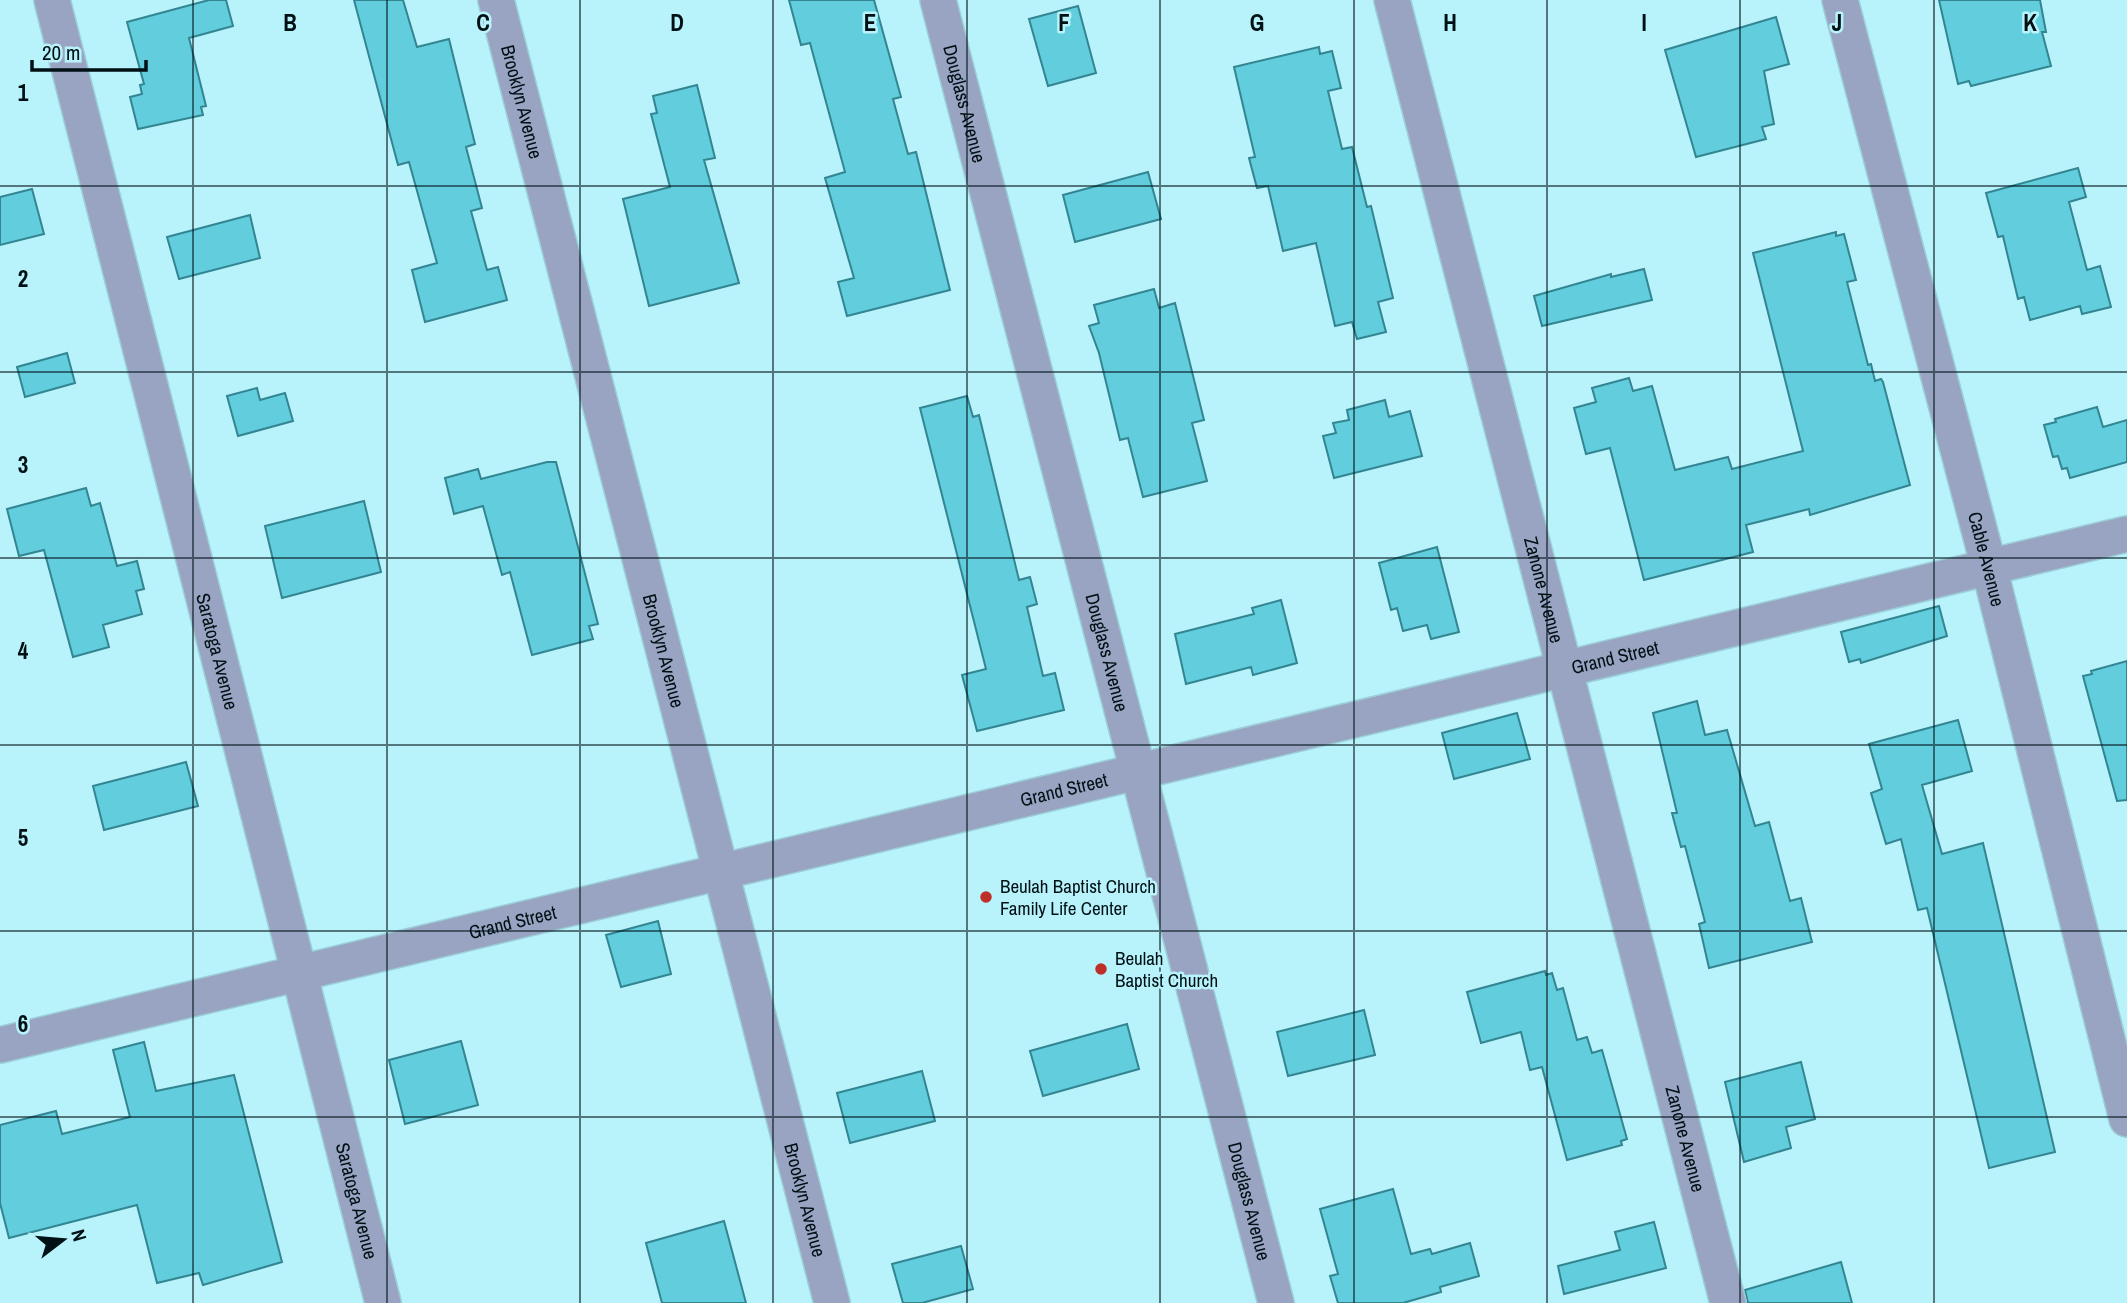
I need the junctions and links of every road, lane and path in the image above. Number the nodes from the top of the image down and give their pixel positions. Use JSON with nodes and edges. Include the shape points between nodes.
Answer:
{"nodes":[{"id":1,"x":52,"y":0,"type":"edge"},
{"id":2,"x":496,"y":0,"type":"edge"},
{"id":3,"x":938,"y":0,"type":"edge"},
{"id":4,"x":1392,"y":0,"type":"edge"},
{"id":5,"x":1840,"y":0,"type":"edge"},
{"id":6,"x":2127,"y":534,"type":"edge"},
{"id":7,"x":1989,"y":567,"type":"junction"},
{"id":8,"x":1564,"y":669,"type":"junction"},
{"id":9,"x":1139,"y":771,"type":"junction"},
{"id":10,"x":718,"y":872,"type":"junction"},
{"id":11,"x":298,"y":974,"type":"junction"},
{"id":12,"x":0,"y":1045,"type":"edge"},
{"id":13,"x":2127,"y":1119,"type":"edge"},
{"id":14,"x":383,"y":1303,"type":"edge"},
{"id":15,"x":832,"y":1303,"type":"edge"},
{"id":16,"x":1276,"y":1303,"type":"edge"},
{"id":17,"x":1728,"y":1303,"type":"edge"}],
"edges":[{"from":1,"to":11,"type":"street","name":"Saratoga Avenue"},
{"from":2,"to":10,"type":"street","name":"Brooklyn Avenue"},
{"from":3,"to":9,"type":"street","name":"Douglass Avenue"},
{"from":4,"to":8,"type":"street","name":"Zanone Avenue"},
{"from":5,"to":7,"type":"street","name":"Cable Avenue"},
{"from":6,"to":7,"type":"street","name":"Grand Street"},
{"from":7,"to":8,"type":"street","name":"Grand Street"},
{"from":7,"to":13,"type":"street","name":"Cable Avenue"},
{"from":8,"to":9,"type":"street","name":"Grand Street"},
{"from":8,"to":17,"type":"street","name":"Zanone Avenue"},
{"from":9,"to":10,"type":"street","name":"Grand Street"},
{"from":9,"to":16,"type":"street","name":"Douglass Avenue"},
{"from":10,"to":11,"type":"street","name":"Grand Street"},
{"from":10,"to":15,"type":"street","name":"Brooklyn Avenue"},
{"from":11,"to":12,"type":"street","name":"Grand Street"},
{"from":11,"to":14,"type":"street","name":"Saratoga Avenue"}]}
